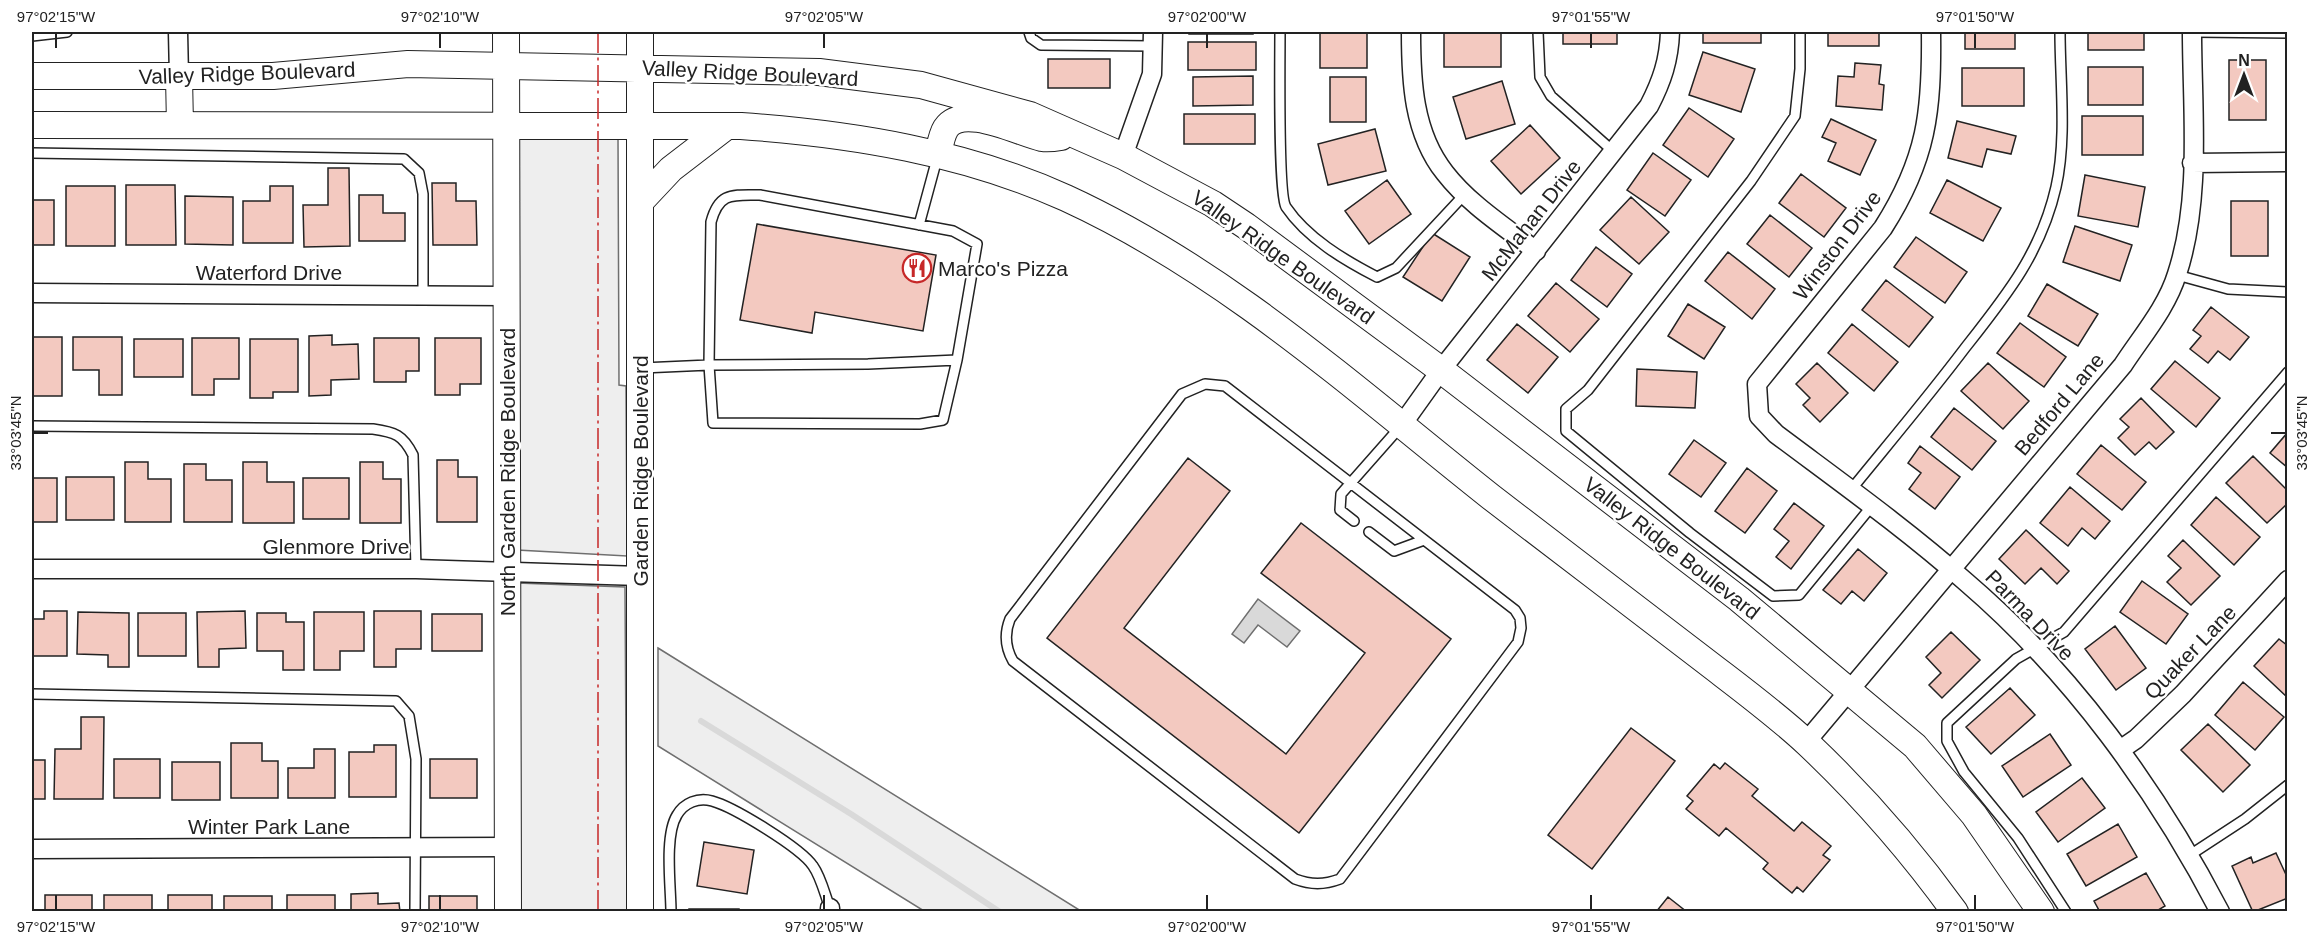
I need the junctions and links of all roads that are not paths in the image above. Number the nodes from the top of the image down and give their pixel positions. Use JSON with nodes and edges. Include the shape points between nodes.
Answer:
{"nodes":[{"id":1,"x":67,"y":32,"type":"edge"},
{"id":2,"x":178,"y":32,"type":"edge"},
{"id":3,"x":506,"y":32,"type":"edge"},
{"id":4,"x":640,"y":32,"type":"edge"},
{"id":5,"x":1029,"y":32,"type":"edge"},
{"id":6,"x":1280,"y":32,"type":"edge"},
{"id":7,"x":1411,"y":32,"type":"edge"},
{"id":8,"x":1538,"y":32,"type":"edge"},
{"id":9,"x":1670,"y":32,"type":"edge"},
{"id":10,"x":1800,"y":32,"type":"edge"},
{"id":11,"x":1931,"y":32,"type":"edge"},
{"id":12,"x":2060,"y":32,"type":"edge"},
{"id":13,"x":2193,"y":32,"type":"edge"},
{"id":14,"x":2288,"y":33,"type":"edge"},
{"id":15,"x":32,"y":36,"type":"edge"},
{"id":16,"x":1153,"y":39,"type":"edge"},
{"id":17,"x":506,"y":64,"type":"junction"},
{"id":18,"x":640,"y":67,"type":"junction"},
{"id":19,"x":32,"y":76,"type":"edge"},
{"id":20,"x":179,"y":77,"type":"junction"},
{"id":21,"x":32,"y":125,"type":"edge"},
{"id":22,"x":180,"y":125,"type":"junction"},
{"id":23,"x":506,"y":126,"type":"junction"},
{"id":24,"x":727,"y":126,"type":"junction"},
{"id":25,"x":640,"y":127,"type":"junction"},
{"id":26,"x":1079,"y":136,"type":"junction"},
{"id":27,"x":1614,"y":152,"type":"junction"},
{"id":28,"x":32,"y":153,"type":"edge"},
{"id":29,"x":938,"y":155,"type":"junction"},
{"id":30,"x":1123,"y":156,"type":"junction"},
{"id":31,"x":2288,"y":162,"type":"edge"},
{"id":32,"x":2192,"y":163,"type":"junction"},
{"id":33,"x":1464,"y":195,"type":"junction"},
{"id":34,"x":640,"y":202,"type":"junction"},
{"id":35,"x":919,"y":225,"type":"junction"},
{"id":36,"x":1536,"y":251,"type":"junction"},
{"id":37,"x":2177,"y":274,"type":"junction"},
{"id":38,"x":2288,"y":292,"type":"edge"},
{"id":39,"x":32,"y":293,"type":"edge"},
{"id":40,"x":423,"y":295,"type":"junction"},
{"id":41,"x":506,"y":296,"type":"junction"},
{"id":42,"x":957,"y":360,"type":"junction"},
{"id":43,"x":709,"y":365,"type":"junction"},
{"id":44,"x":640,"y":368,"type":"junction"},
{"id":45,"x":1441,"y":370,"type":"junction"},
{"id":46,"x":2288,"y":372,"type":"edge"},
{"id":47,"x":1756,"y":401,"type":"joint"},
{"id":48,"x":32,"y":426,"type":"edge"},
{"id":49,"x":1401,"y":426,"type":"junction"},
{"id":50,"x":1350,"y":483,"type":"junction"},
{"id":51,"x":1851,"y":491,"type":"junction"},
{"id":52,"x":1871,"y":507,"type":"junction"},
{"id":53,"x":1354,"y":521,"type":"dead end"},
{"id":54,"x":1369,"y":532,"type":"dead end"},
{"id":55,"x":1424,"y":540,"type":"junction"},
{"id":56,"x":32,"y":568,"type":"edge"},
{"id":57,"x":416,"y":568,"type":"junction"},
{"id":58,"x":1950,"y":568,"type":"junction"},
{"id":59,"x":509,"y":570,"type":"junction"},
{"id":60,"x":640,"y":576,"type":"junction"},
{"id":61,"x":2288,"y":580,"type":"edge"},
{"id":62,"x":2035,"y":648,"type":"junction"},
{"id":63,"x":1849,"y":690,"type":"junction"},
{"id":64,"x":32,"y":694,"type":"edge"},
{"id":65,"x":1806,"y":742,"type":"junction"},
{"id":66,"x":2120,"y":750,"type":"junction"},
{"id":67,"x":2288,"y":785,"type":"edge"},
{"id":68,"x":507,"y":847,"type":"junction"},
{"id":69,"x":415,"y":848,"type":"junction"},
{"id":70,"x":32,"y":849,"type":"edge"},
{"id":71,"x":2190,"y":855,"type":"junction"},
{"id":72,"x":830,"y":910,"type":"edge"},
{"id":73,"x":415,"y":912,"type":"edge"},
{"id":74,"x":508,"y":912,"type":"edge"},
{"id":75,"x":640,"y":912,"type":"edge"},
{"id":76,"x":671,"y":912,"type":"edge"},
{"id":77,"x":1955,"y":912,"type":"edge"},
{"id":78,"x":2041,"y":912,"type":"edge"},
{"id":79,"x":2066,"y":912,"type":"edge"},
{"id":80,"x":2220,"y":912,"type":"edge"}],
"edges":[{"from":1,"to":15,"type":"lane"},
{"from":2,"to":20,"type":"street"},
{"from":3,"to":17,"type":"main road","name":"North Garden Ridge Boulevard"},
{"from":4,"to":18,"type":"main road","name":"Garden Ridge Boulevard"},
{"from":5,"to":16,"type":"lane","via":[[1041,45]]},
{"from":6,"to":33,"type":"lane","via":[[1284,205],[1310,233],[1348,262],[1377,277],[1396,268]]},
{"from":7,"to":33,"type":"street","via":[[1417,113],[1443,172]]},
{"from":8,"to":27,"type":"lane","via":[[1540,77],[1551,96]]},
{"from":9,"to":27,"type":"street","name":"McMahan Drive","via":[[1670,57],[1662,83]]},
{"from":10,"to":52,"type":"lane","via":[[1795,116],[1744,190],[1588,390],[1566,409],[1566,431],[1773,596],[1798,596]]},
{"from":11,"to":47,"type":"street","name":"Winston Drive","via":[[1928,121],[1898,204],[1883,228],[1756,384]]},
{"from":12,"to":51,"type":"lane","via":[[2056,186],[2038,243],[2017,281]]},
{"from":13,"to":14,"type":"lane"},
{"from":13,"to":32,"type":"street","name":"Bedford Lane"},
{"from":16,"to":30,"type":"street","via":[[1152,74]]},
{"from":17,"to":18,"type":"main road","name":"Valley Ridge Boulevard"},
{"from":17,"to":20,"type":"main road","name":"Valley Ridge Boulevard","via":[[408,64],[273,76]]},
{"from":17,"to":23,"type":"main road","name":"North Garden Ridge Boulevard"},
{"from":18,"to":25,"type":"main road","name":"Garden Ridge Boulevard"},
{"from":18,"to":26,"type":"main road","name":"Valley Ridge Boulevard","via":[[819,72],[921,85],[1030,115]]},
{"from":19,"to":20,"type":"main road","name":"Valley Ridge Boulevard"},
{"from":20,"to":22,"type":"main road"},
{"from":21,"to":22,"type":"main road"},
{"from":22,"to":23,"type":"main road"},
{"from":23,"to":25,"type":"main road"},
{"from":23,"to":41,"type":"main road","name":"North Garden Ridge Boulevard"},
{"from":24,"to":25,"type":"main road"},
{"from":24,"to":29,"type":"main road","via":[[818,131]]},
{"from":24,"to":34,"type":"main road","via":[[671,169]]},
{"from":25,"to":34,"type":"main road","name":"Garden Ridge Boulevard"},
{"from":26,"to":29,"type":"main road","via":[[1044,138],[967,118],[956,119],[946,127]]},
{"from":26,"to":30,"type":"main road","name":"Valley Ridge Boulevard"},
{"from":27,"to":36,"type":"street","name":"McMahan Drive"},
{"from":28,"to":40,"type":"lane","via":[[404,159],[418,173],[423,194]]},
{"from":29,"to":35,"type":"lane"},
{"from":29,"to":49,"type":"main road","via":[[1011,176],[1066,198],[1190,264],[1271,322]]},
{"from":30,"to":45,"type":"main road","name":"Valley Ridge Boulevard","via":[[1213,204]]},
{"from":31,"to":32,"type":"street"},
{"from":32,"to":37,"type":"street","name":"Bedford Lane","via":[[2187,238]]},
{"from":33,"to":36,"type":"street"},
{"from":34,"to":44,"type":"main road","name":"Garden Ridge Boulevard"},
{"from":35,"to":42,"type":"lane","via":[[953,231],[977,244]]},
{"from":35,"to":43,"type":"lane","via":[[760,195],[729,195],[715,206],[711,222]]},
{"from":36,"to":45,"type":"street","name":"McMahan Drive"},
{"from":37,"to":38,"type":"lane","via":[[2228,289]]},
{"from":37,"to":58,"type":"street","name":"Bedford Lane","via":[[2163,305],[2123,365]]},
{"from":39,"to":40,"type":"street","name":"Waterford Drive"},
{"from":40,"to":41,"type":"street","name":"Waterford Drive"},
{"from":41,"to":59,"type":"main road","name":"North Garden Ridge Boulevard"},
{"from":42,"to":43,"type":"lane"},
{"from":42,"to":43,"type":"lane","via":[[944,420],[920,424],[713,423]]},
{"from":43,"to":44,"type":"lane"},
{"from":44,"to":60,"type":"main road","name":"Garden Ridge Boulevard"},
{"from":45,"to":49,"type":"street","name":"McMahan Drive"},
{"from":45,"to":63,"type":"main road","name":"Valley Ridge Boulevard","via":[[1739,599]]},
{"from":46,"to":62,"type":"lane","via":[[2064,632]]},
{"from":47,"to":51,"type":"street","name":"Parma Drive","via":[[1759,416],[1776,434]]},
{"from":48,"to":57,"type":"lane","via":[[396,432],[413,455]]},
{"from":49,"to":50,"type":"lane"},
{"from":49,"to":65,"type":"main road"},
{"from":50,"to":53,"type":"lane","via":[[1341,494],[1340,510]]},
{"from":50,"to":55,"type":"lane"},
{"from":50,"to":55,"type":"lane","via":[[1225,386],[1197,386],[1182,394],[1010,619],[1005,636],[1009,654],[1295,879],[1314,884],[1332,882],[1340,879],[1518,642],[1521,628],[1515,610]]},
{"from":51,"to":52,"type":"street","name":"Parma Drive"},
{"from":52,"to":58,"type":"street","name":"Parma Drive"},
{"from":54,"to":55,"type":"lane","via":[[1394,551]]},
{"from":56,"to":57,"type":"street","name":"Glenmore Drive"},
{"from":57,"to":59,"type":"street","name":"Glenmore Drive"},
{"from":58,"to":62,"type":"street","name":"Parma Drive"},
{"from":58,"to":63,"type":"street","name":"Bedford Lane"},
{"from":59,"to":60,"type":"street","name":"Glenmore Drive"},
{"from":59,"to":68,"type":"main road","name":"North Garden Ridge Boulevard"},
{"from":60,"to":75,"type":"main road","name":"Garden Ridge Boulevard"},
{"from":61,"to":66,"type":"street","name":"Quaker Lane","via":[[2183,694]]},
{"from":62,"to":66,"type":"street","name":"Parma Drive"},
{"from":62,"to":79,"type":"lane","via":[[2016,659],[1947,723],[1947,741],[1964,772],[2018,838]]},
{"from":63,"to":65,"type":"street","name":"Bedford Lane"},
{"from":63,"to":78,"type":"main road","name":"Valley Ridge Boulevard","via":[[1915,746],[1945,780]]},
{"from":64,"to":69,"type":"lane","via":[[396,701],[409,716],[416,759]]},
{"from":65,"to":77,"type":"main road","via":[[1913,853]]},
{"from":66,"to":71,"type":"street","name":"Parma Drive"},
{"from":67,"to":71,"type":"lane"},
{"from":68,"to":69,"type":"street","name":"Winter Park Lane"},
{"from":68,"to":74,"type":"main road","name":"North Garden Ridge Boulevard"},
{"from":69,"to":70,"type":"street","name":"Winter Park Lane"},
{"from":69,"to":73,"type":"lane"},
{"from":71,"to":80,"type":"street","name":"Parma Drive"},
{"from":72,"to":76,"type":"lane","via":[[814,866],[795,848],[736,813],[712,801],[699,800],[684,806],[675,818],[670,839]]}]}
